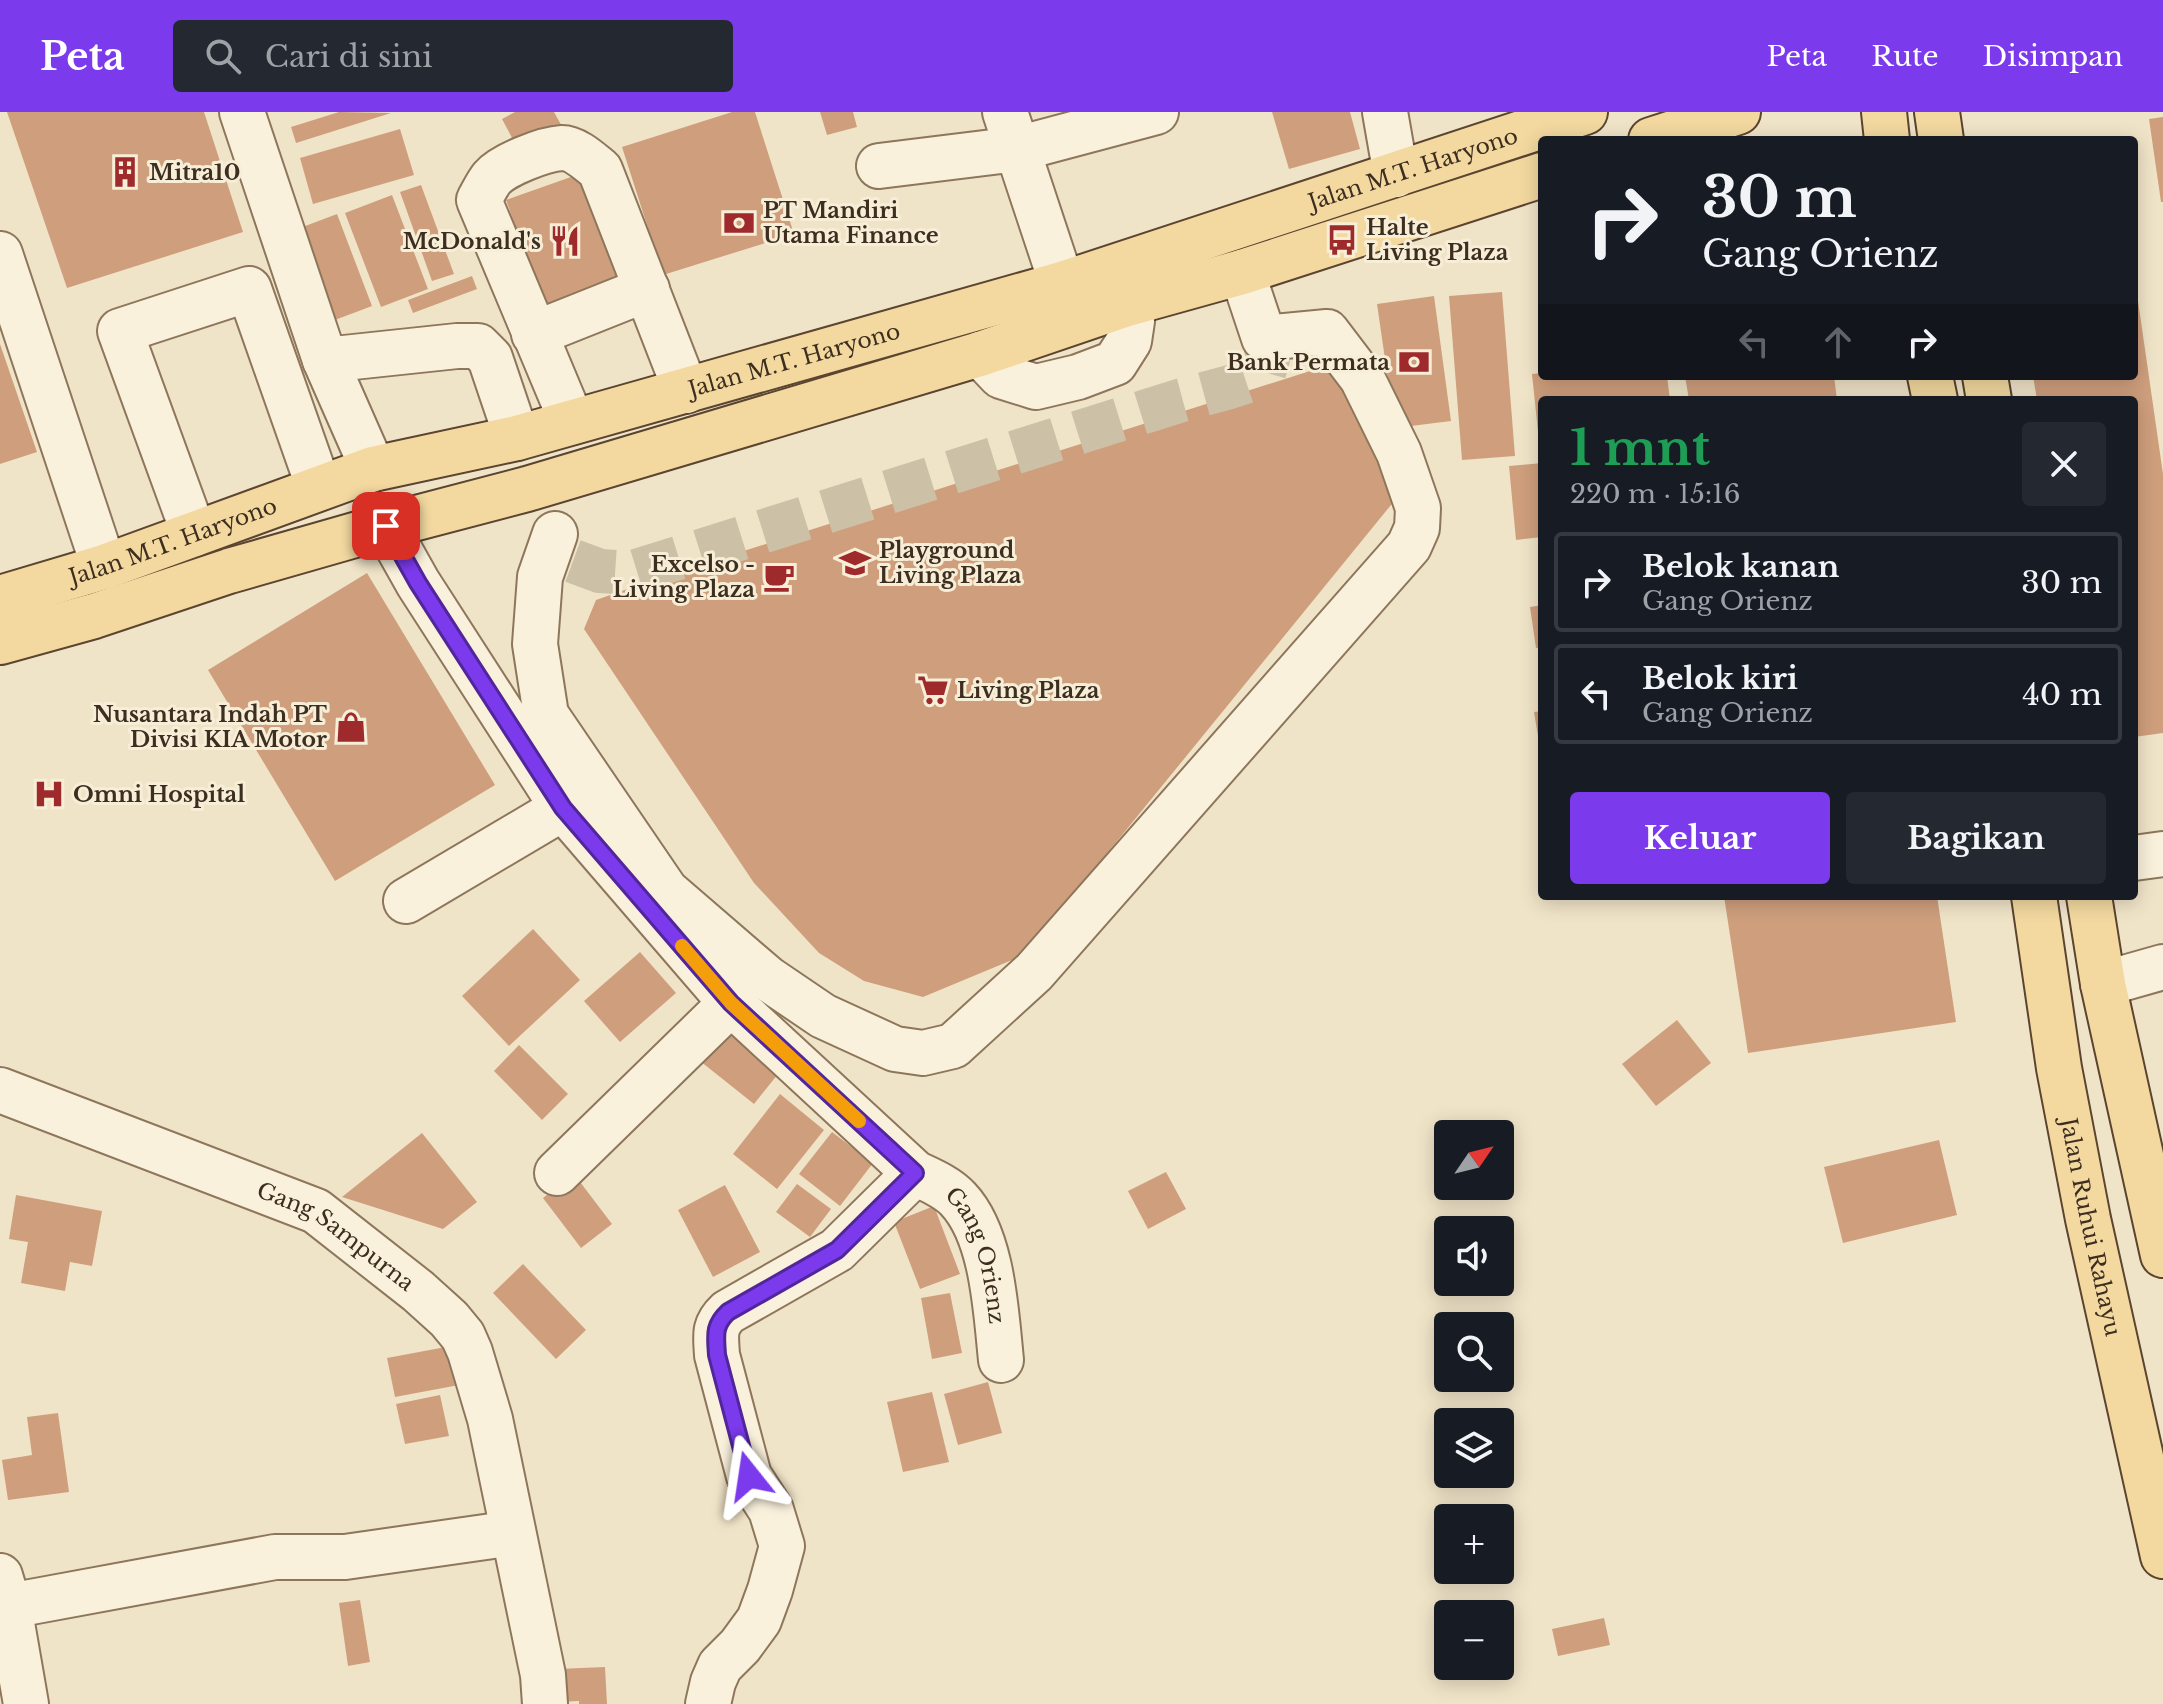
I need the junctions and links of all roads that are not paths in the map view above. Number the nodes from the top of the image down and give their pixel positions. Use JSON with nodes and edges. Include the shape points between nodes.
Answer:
{"nodes":[{"id":1,"x":242,"y":112,"type":"edge"},
{"id":2,"x":1156,"y":112,"type":"edge"},
{"id":3,"x":1385,"y":112,"type":"edge"},
{"id":4,"x":1585,"y":112,"type":"edge"},
{"id":5,"x":1738,"y":112,"type":"edge"},
{"id":6,"x":1884,"y":112,"type":"edge"},
{"id":7,"x":1937,"y":112,"type":"edge"},
{"id":8,"x":1011,"y":130,"type":"edge"},
{"id":9,"x":1663,"y":136,"type":"edge"},
{"id":10,"x":1887,"y":136,"type":"edge"},
{"id":11,"x":1940,"y":136,"type":"edge"},
{"id":12,"x":879,"y":166,"type":"dead end"},
{"id":13,"x":1396,"y":175,"type":"junction"},
{"id":14,"x":1538,"y":176,"type":"edge"},
{"id":15,"x":0,"y":254,"type":"edge"},
{"id":16,"x":1242,"y":272,"type":"junction"},
{"id":17,"x":1062,"y":284,"type":"junction"},
{"id":18,"x":647,"y":289,"type":"junction"},
{"id":19,"x":534,"y":334,"type":"junction"},
{"id":20,"x":325,"y":360,"type":"junction"},
{"id":21,"x":686,"y":391,"type":"junction"},
{"id":22,"x":572,"y":422,"type":"junction"},
{"id":23,"x":517,"y":438,"type":"junction"},
{"id":24,"x":373,"y":469,"type":"junction"},
{"id":25,"x":319,"y":488,"type":"junction"},
{"id":26,"x":527,"y":489,"type":"junction"},
{"id":27,"x":386,"y":526,"type":"junction"},
{"id":28,"x":194,"y":534,"type":"junction"},
{"id":29,"x":104,"y":567,"type":"junction"},
{"id":30,"x":0,"y":598,"type":"edge"},
{"id":31,"x":0,"y":642,"type":"edge"},
{"id":32,"x":563,"y":808,"type":"junction"},
{"id":33,"x":2163,"y":854,"type":"edge"},
{"id":34,"x":2138,"y":857,"type":"edge"},
{"id":35,"x":2035,"y":900,"type":"edge"},
{"id":36,"x":2090,"y":900,"type":"edge"},
{"id":37,"x":406,"y":901,"type":"dead end"},
{"id":38,"x":2163,"y":967,"type":"edge"},
{"id":39,"x":2103,"y":984,"type":"junction"},
{"id":40,"x":731,"y":1003,"type":"junction"},
{"id":41,"x":0,"y":1090,"type":"edge"},
{"id":42,"x":2152,"y":1158,"type":"edge"},
{"id":43,"x":557,"y":1173,"type":"dead end"},
{"id":44,"x":915,"y":1173,"type":"junction"},
{"id":45,"x":2163,"y":1255,"type":"edge"},
{"id":46,"x":1001,"y":1360,"type":"dead end"},
{"id":47,"x":513,"y":1533,"type":"junction"},
{"id":48,"x":2163,"y":1556,"type":"edge"},
{"id":49,"x":4,"y":1591,"type":"edge"},
{"id":50,"x":26,"y":1704,"type":"edge"},
{"id":51,"x":545,"y":1704,"type":"edge"},
{"id":52,"x":708,"y":1704,"type":"edge"}],
"edges":[{"from":1,"to":20,"type":"street"},
{"from":2,"to":8,"type":"street"},
{"from":3,"to":13,"type":"street"},
{"from":4,"to":13,"type":"main road","name":"Jalan M.T. Haryono"},
{"from":5,"to":9,"type":"main road"},
{"from":6,"to":10,"type":"main road"},
{"from":7,"to":11,"type":"main road"},
{"from":8,"to":12,"type":"street"},
{"from":8,"to":17,"type":"street"},
{"from":13,"to":17,"type":"main road","name":"Jalan M.T. Haryono"},
{"from":14,"to":16,"type":"main road","name":"Jalan M.T. Haryono"},
{"from":15,"to":29,"type":"street"},
{"from":16,"to":26,"type":"main road","name":"Jalan M.T. Haryono"},
{"from":16,"to":26,"type":"street","via":[[1264,338],[1327,332],[1362,378],[1399,453],[1418,508],[1417,528],[1409,546],[1034,972],[953,1046],[923,1053],[895,1049],[823,1016],[767,978],[666,891],[546,715],[535,644],[540,577],[564,548]]},
{"from":17,"to":21,"type":"main road","name":"Jalan M.T. Haryono"},
{"from":18,"to":19,"type":"street"},
{"from":18,"to":19,"type":"street","via":[[600,170],[563,148],[514,163],[494,176],[479,200]]},
{"from":18,"to":21,"type":"street"},
{"from":19,"to":22,"type":"street"},
{"from":20,"to":23,"type":"street","via":[[478,346],[490,358]]},
{"from":20,"to":24,"type":"street"},
{"from":21,"to":22,"type":"main road","name":"Jalan M.T. Haryono"},
{"from":22,"to":23,"type":"main road","name":"Jalan M.T. Haryono"},
{"from":23,"to":24,"type":"main road","name":"Jalan M.T. Haryono"},
{"from":24,"to":25,"type":"main road","name":"Jalan M.T. Haryono"},
{"from":25,"to":28,"type":"main road","name":"Jalan M.T. Haryono"},
{"from":25,"to":28,"type":"street","via":[[249,289],[120,331]]},
{"from":26,"to":27,"type":"main road","name":"Jalan M.T. Haryono"},
{"from":27,"to":31,"type":"main road","name":"Jalan M.T. Haryono"},
{"from":27,"to":32,"type":"street","name":"Gang Orienz"},
{"from":28,"to":29,"type":"main road","name":"Jalan M.T. Haryono"},
{"from":29,"to":30,"type":"main road","name":"Jalan M.T. Haryono"},
{"from":32,"to":37,"type":"street"},
{"from":32,"to":40,"type":"street","name":"Gang Orienz"},
{"from":33,"to":34,"type":"street"},
{"from":35,"to":48,"type":"main road","name":"Jalan Ruhui Rahayu","via":[[2088,1219]]},
{"from":36,"to":39,"type":"main road"},
{"from":38,"to":39,"type":"street"},
{"from":39,"to":42,"type":"main road"},
{"from":40,"to":43,"type":"street"},
{"from":40,"to":44,"type":"street","name":"Gang Orienz"},
{"from":41,"to":47,"type":"street","name":"Gang Sampurna","via":[[316,1211],[418,1291],[449,1319],[470,1352]]},
{"from":42,"to":45,"type":"main road"},
{"from":44,"to":46,"type":"street","name":"Gang Orienz","via":[[944,1188],[970,1215],[994,1288]]},
{"from":44,"to":52,"type":"street","name":"Gang Orienz","via":[[837,1250],[719,1321],[717,1355],[749,1476],[771,1510],[782,1546],[759,1620],[720,1666]]},
{"from":47,"to":49,"type":"street","via":[[345,1557],[275,1557]]},
{"from":47,"to":51,"type":"street","name":"Gang Sampurna"},
{"from":49,"to":50,"type":"street"}]}
